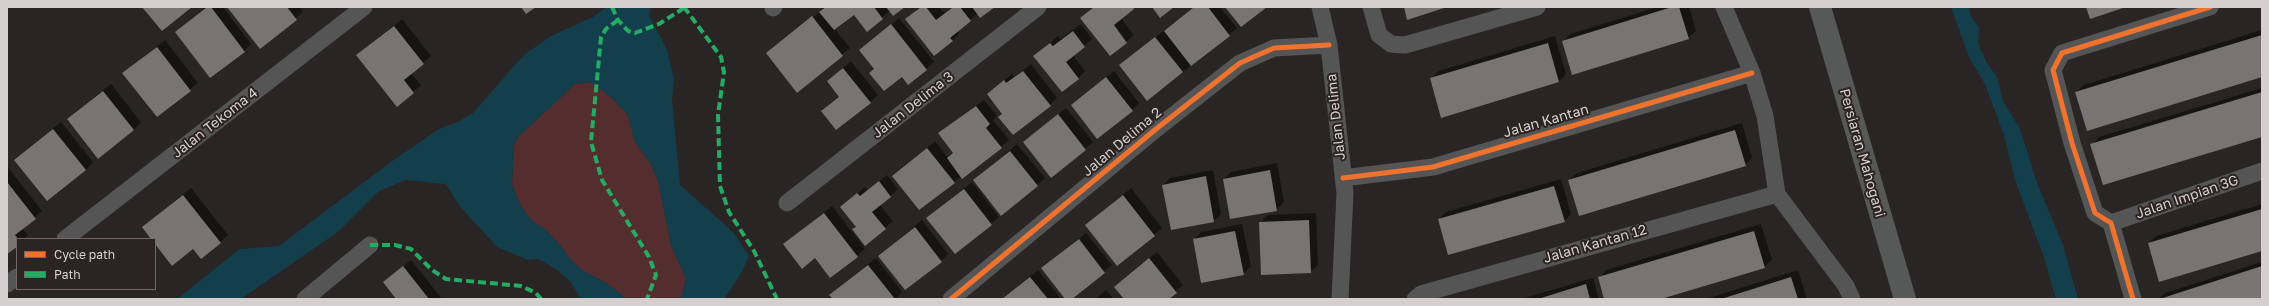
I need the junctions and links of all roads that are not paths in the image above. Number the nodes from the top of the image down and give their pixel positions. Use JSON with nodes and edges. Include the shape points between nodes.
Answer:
{"nodes":[{"id":1,"x":364,"y":7,"type":"edge"},
{"id":2,"x":1038,"y":7,"type":"edge"},
{"id":3,"x":1320,"y":7,"type":"edge"},
{"id":4,"x":1371,"y":7,"type":"edge"},
{"id":5,"x":1537,"y":7,"type":"edge"},
{"id":6,"x":1724,"y":7,"type":"edge"},
{"id":7,"x":1820,"y":7,"type":"edge"},
{"id":8,"x":2210,"y":7,"type":"edge"},
{"id":9,"x":1328,"y":45,"type":"junction"},
{"id":10,"x":1752,"y":73,"type":"junction"},
{"id":11,"x":2262,"y":171,"type":"edge"},
{"id":12,"x":1343,"y":178,"type":"junction"},
{"id":13,"x":1778,"y":194,"type":"junction"},
{"id":14,"x":787,"y":203,"type":"dead end"},
{"id":15,"x":2111,"y":223,"type":"junction"},
{"id":16,"x":66,"y":238,"type":"edge"},
{"id":17,"x":370,"y":245,"type":"dead end"},
{"id":18,"x":16,"y":277,"type":"edge"},
{"id":19,"x":7,"y":284,"type":"edge"},
{"id":20,"x":305,"y":299,"type":"edge"},
{"id":21,"x":950,"y":299,"type":"edge"},
{"id":22,"x":1340,"y":299,"type":"edge"},
{"id":23,"x":1415,"y":299,"type":"edge"},
{"id":24,"x":1852,"y":299,"type":"edge"},
{"id":25,"x":1905,"y":299,"type":"edge"},
{"id":26,"x":2133,"y":299,"type":"edge"}],
"edges":[{"from":1,"to":16,"type":"street","name":"Jalan Tekoma 4"},
{"from":2,"to":14,"type":"street","name":"Jalan Delima 3"},
{"from":3,"to":9,"type":"street","name":"Jalan Delima"},
{"from":4,"to":5,"type":"street","via":[[1379,35],[1391,44],[1405,45]]},
{"from":6,"to":10,"type":"street"},
{"from":7,"to":25,"type":"main road","name":"Persiaran Mahogani"},
{"from":8,"to":15,"type":"street","via":[[2062,53],[2053,70],[2072,143],[2095,213]]},
{"from":9,"to":12,"type":"street","name":"Jalan Delima"},
{"from":9,"to":21,"type":"street","name":"Jalan Delima 2","via":[[1274,48],[1240,63]]},
{"from":10,"to":12,"type":"street","name":"Jalan Kantan","via":[[1433,167]]},
{"from":10,"to":13,"type":"street","via":[[1765,116]]},
{"from":11,"to":15,"type":"street","name":"Jalan Impian 3G"},
{"from":12,"to":22,"type":"street","name":"Jalan Delima","via":[[1345,193]]},
{"from":13,"to":23,"type":"street","name":"Jalan Kantan 12","via":[[1421,294]]},
{"from":13,"to":24,"type":"street","via":[[1846,286]]},
{"from":15,"to":26,"type":"street"},
{"from":17,"to":20,"type":"street"},
{"from":18,"to":19,"type":"street"}]}
